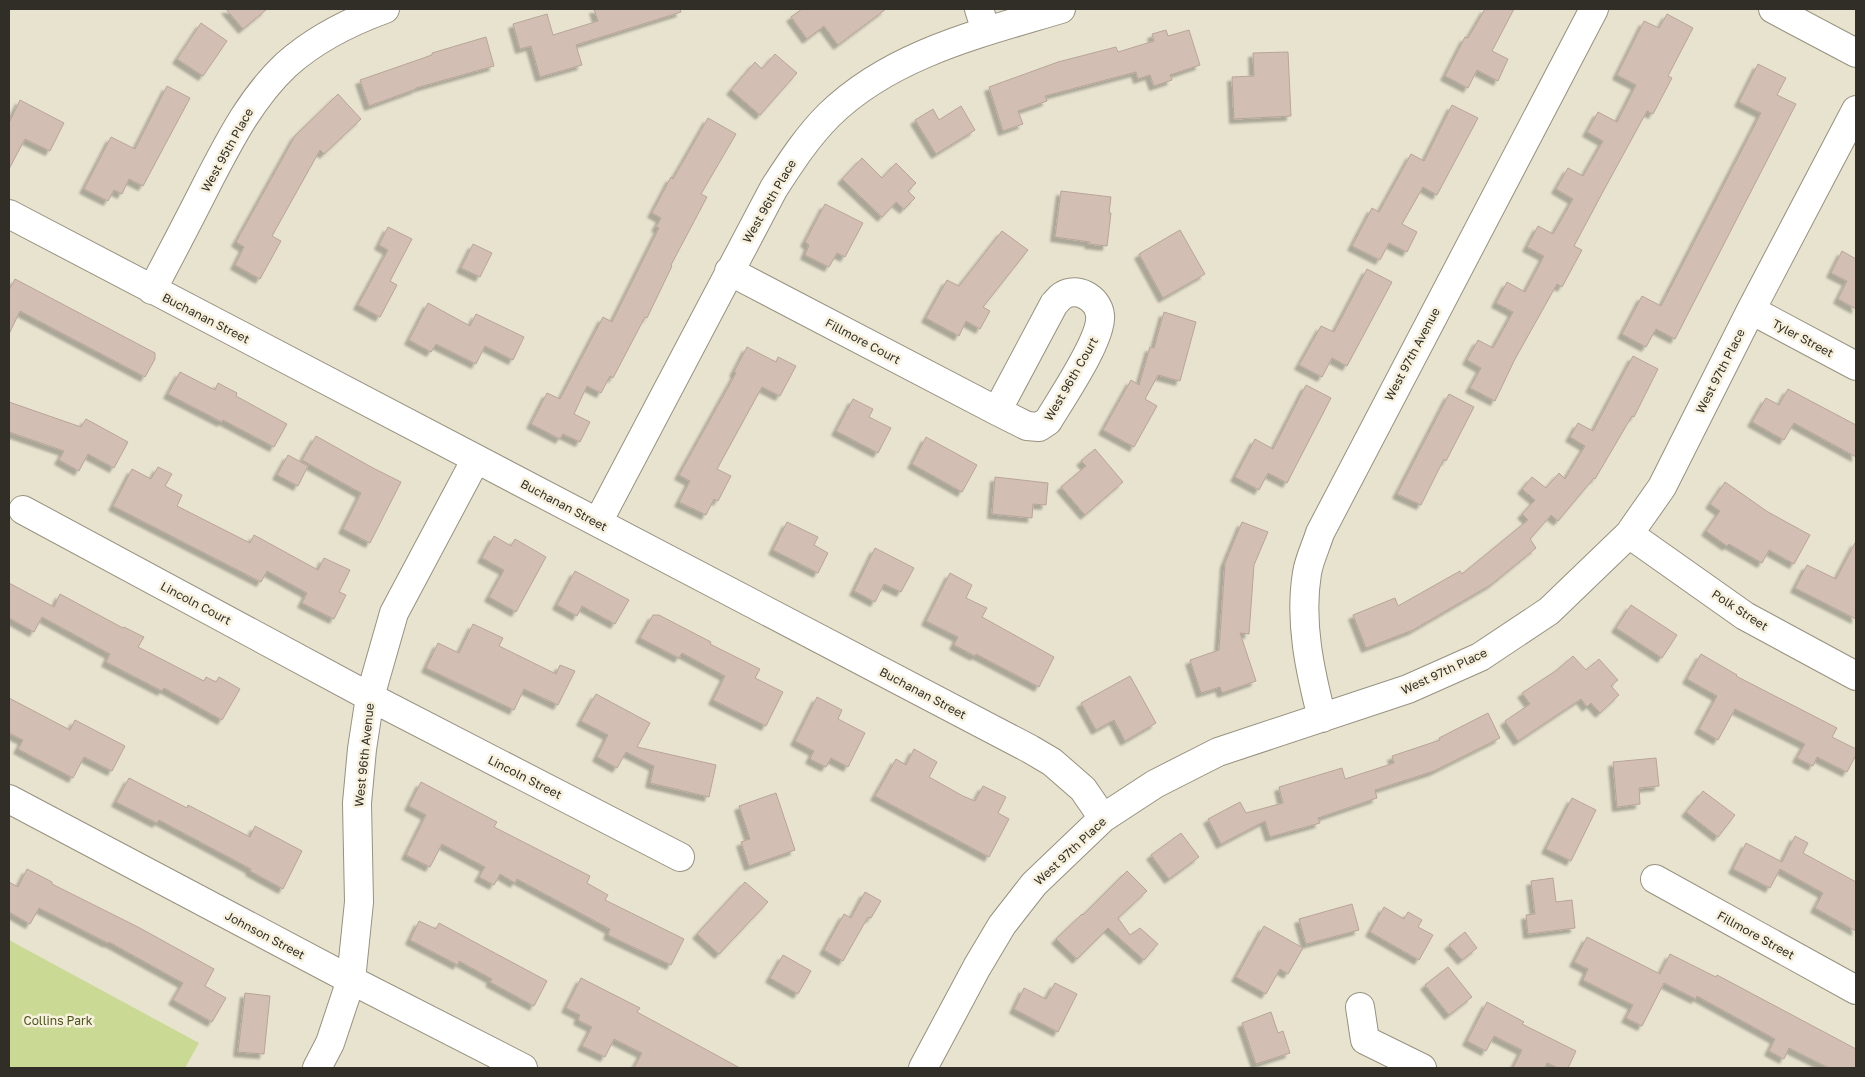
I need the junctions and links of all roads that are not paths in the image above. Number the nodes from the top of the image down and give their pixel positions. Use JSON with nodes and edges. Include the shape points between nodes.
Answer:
{"nodes":[{"id":1,"x":384,"y":9,"type":"edge"},
{"id":2,"x":1061,"y":9,"type":"edge"},
{"id":3,"x":1594,"y":9,"type":"edge"},
{"id":4,"x":1773,"y":9,"type":"edge"},
{"id":5,"x":983,"y":20,"type":"edge"},
{"id":6,"x":1856,"y":53,"type":"edge"},
{"id":7,"x":1856,"y":110,"type":"edge"},
{"id":8,"x":9,"y":214,"type":"edge"},
{"id":9,"x":729,"y":271,"type":"junction"},
{"id":10,"x":152,"y":290,"type":"junction"},
{"id":11,"x":1751,"y":310,"type":"junction"},
{"id":12,"x":1856,"y":366,"type":"edge"},
{"id":13,"x":997,"y":411,"type":"junction"},
{"id":14,"x":476,"y":459,"type":"junction"},
{"id":15,"x":23,"y":510,"type":"dead end"},
{"id":16,"x":598,"y":522,"type":"junction"},
{"id":17,"x":1629,"y":534,"type":"junction"},
{"id":18,"x":1856,"y":676,"type":"edge"},
{"id":19,"x":370,"y":697,"type":"junction"},
{"id":20,"x":1322,"y":718,"type":"junction"},
{"id":21,"x":9,"y":799,"type":"edge"},
{"id":22,"x":1104,"y":818,"type":"junction"},
{"id":23,"x":680,"y":857,"type":"dead end"},
{"id":24,"x":1655,"y":879,"type":"dead end"},
{"id":25,"x":351,"y":980,"type":"junction"},
{"id":26,"x":1856,"y":990,"type":"edge"},
{"id":27,"x":1360,"y":1007,"type":"dead end"},
{"id":28,"x":317,"y":1068,"type":"edge"},
{"id":29,"x":523,"y":1068,"type":"edge"},
{"id":30,"x":923,"y":1068,"type":"edge"},
{"id":31,"x":1422,"y":1068,"type":"edge"}],
"edges":[{"from":1,"to":10,"type":"street","name":"West 95th Place","via":[[352,21],[319,40],[287,65],[258,95],[237,127]]},
{"from":2,"to":5,"type":"street","name":"West 96th Place"},
{"from":3,"to":20,"type":"street","name":"West 97th Avenue","via":[[1320,533],[1307,572],[1304,615],[1308,665]]},
{"from":4,"to":6,"type":"street"},
{"from":5,"to":9,"type":"street","name":"West 96th Place","via":[[901,64],[829,115],[798,150]]},
{"from":7,"to":11,"type":"street","name":"West 97th Place"},
{"from":8,"to":10,"type":"street","name":"Buchanan Street"},
{"from":9,"to":13,"type":"street","name":"Fillmore Court"},
{"from":9,"to":16,"type":"street","name":"West 96th Place"},
{"from":10,"to":14,"type":"street","name":"Buchanan Street"},
{"from":11,"to":12,"type":"street","name":"Tyler Street"},
{"from":11,"to":17,"type":"street","name":"West 97th Place","via":[[1662,488]]},
{"from":13,"to":13,"type":"street","name":"West 96th Court","via":[[1054,304],[1063,295],[1076,292],[1096,303],[1100,315],[1098,332],[1048,421],[1039,427],[1027,426]]},
{"from":14,"to":16,"type":"street","name":"Buchanan Street"},
{"from":14,"to":19,"type":"street","name":"West 96th Avenue","via":[[394,613]]},
{"from":15,"to":19,"type":"street","name":"Lincoln Court"},
{"from":16,"to":22,"type":"street","name":"Buchanan Street","via":[[1030,749],[1052,762],[1083,789]]},
{"from":17,"to":18,"type":"street","name":"Polk Street","via":[[1745,616]]},
{"from":17,"to":20,"type":"street","name":"West 97th Place","via":[[1549,611],[1480,657],[1408,689]]},
{"from":19,"to":23,"type":"street","name":"Lincoln Street"},
{"from":19,"to":25,"type":"street","name":"West 96th Avenue","via":[[357,803],[359,902]]},
{"from":20,"to":22,"type":"street","name":"West 97th Place","via":[[1218,752],[1155,784]]},
{"from":21,"to":25,"type":"street","name":"Johnson Street"},
{"from":22,"to":30,"type":"street","name":"West 97th Place","via":[[1034,884],[1002,925]]},
{"from":24,"to":26,"type":"street","name":"Fillmore Street"},
{"from":25,"to":28,"type":"street","name":"West 96th Avenue","via":[[330,1043]]},
{"from":25,"to":29,"type":"street","name":"Johnson Street"},
{"from":27,"to":31,"type":"street","via":[[1365,1040]]}]}
